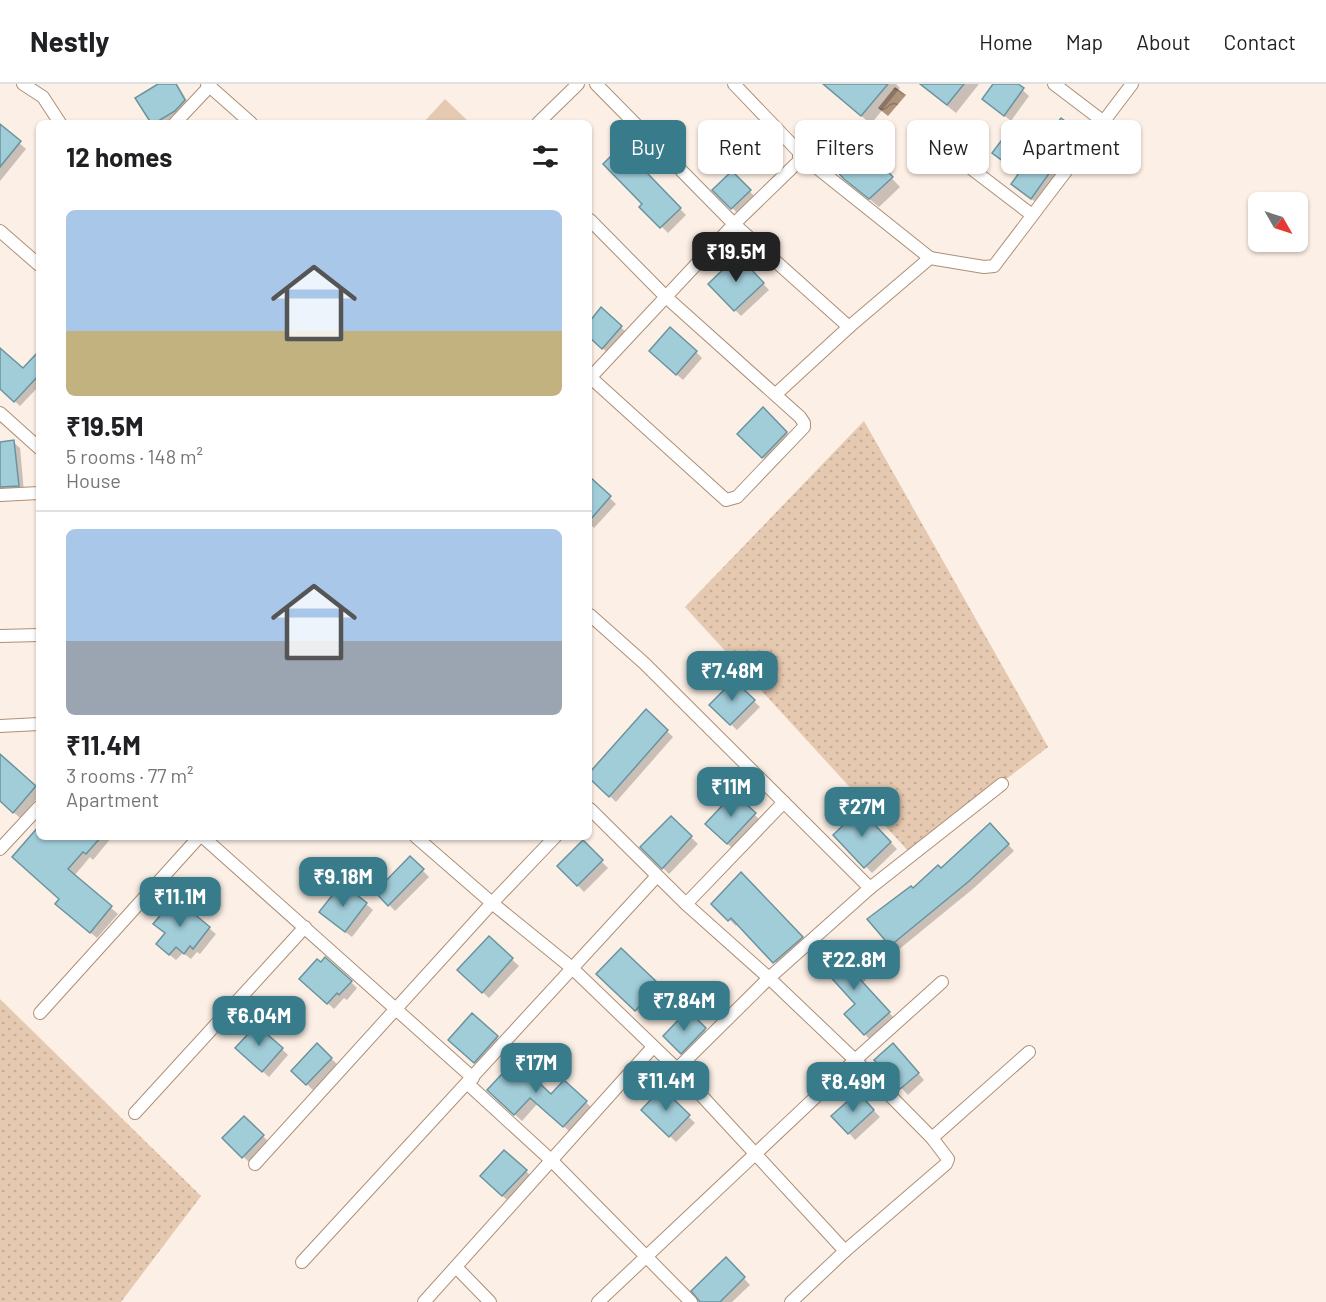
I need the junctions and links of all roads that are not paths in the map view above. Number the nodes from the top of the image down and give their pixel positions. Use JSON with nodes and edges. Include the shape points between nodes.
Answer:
{"nodes":[{"id":1,"x":23,"y":84,"type":"edge"},
{"id":2,"x":578,"y":84,"type":"edge"},
{"id":3,"x":596,"y":84,"type":"edge"},
{"id":4,"x":734,"y":84,"type":"edge"},
{"id":5,"x":1054,"y":84,"type":"edge"},
{"id":6,"x":1132,"y":84,"type":"edge"},
{"id":7,"x":208,"y":86,"type":"edge"},
{"id":8,"x":58,"y":120,"type":"edge"},
{"id":9,"x":179,"y":120,"type":"edge"},
{"id":10,"x":248,"y":120,"type":"edge"},
{"id":11,"x":541,"y":120,"type":"edge"},
{"id":12,"x":1101,"y":120,"type":"edge"},
{"id":13,"x":1105,"y":120,"type":"edge"},
{"id":14,"x":795,"y":149,"type":"edge"},
{"id":15,"x":795,"y":165,"type":"edge"},
{"id":16,"x":825,"y":174,"type":"edge"},
{"id":17,"x":978,"y":174,"type":"edge"},
{"id":18,"x":1064,"y":174,"type":"edge"},
{"id":19,"x":1032,"y":215,"type":"junction"},
{"id":20,"x":592,"y":222,"type":"edge"},
{"id":21,"x":734,"y":224,"type":"junction"},
{"id":22,"x":0,"y":231,"type":"edge"},
{"id":23,"x":930,"y":258,"type":"junction"},
{"id":24,"x":36,"y":262,"type":"edge"},
{"id":25,"x":666,"y":297,"type":"junction"},
{"id":26,"x":849,"y":327,"type":"junction"},
{"id":27,"x":592,"y":375,"type":"edge"},
{"id":28,"x":592,"y":379,"type":"edge"},
{"id":29,"x":776,"y":394,"type":"junction"},
{"id":30,"x":0,"y":413,"type":"edge"},
{"id":31,"x":36,"y":445,"type":"edge"},
{"id":32,"x":36,"y":493,"type":"edge"},
{"id":33,"x":0,"y":495,"type":"edge"},
{"id":34,"x":592,"y":617,"type":"edge"},
{"id":35,"x":36,"y":635,"type":"edge"},
{"id":36,"x":0,"y":636,"type":"edge"},
{"id":37,"x":36,"y":724,"type":"edge"},
{"id":38,"x":0,"y":726,"type":"edge"},
{"id":39,"x":1002,"y":784,"type":"dead end"},
{"id":40,"x":784,"y":802,"type":"junction"},
{"id":41,"x":36,"y":810,"type":"edge"},
{"id":42,"x":592,"y":810,"type":"edge"},
{"id":43,"x":198,"y":840,"type":"edge"},
{"id":44,"x":204,"y":840,"type":"edge"},
{"id":45,"x":419,"y":840,"type":"edge"},
{"id":46,"x":552,"y":840,"type":"edge"},
{"id":47,"x":0,"y":849,"type":"edge"},
{"id":48,"x":657,"y":876,"type":"junction"},
{"id":49,"x":870,"y":888,"type":"junction"},
{"id":50,"x":492,"y":903,"type":"junction"},
{"id":51,"x":686,"y":904,"type":"junction"},
{"id":52,"x":305,"y":927,"type":"junction"},
{"id":53,"x":572,"y":968,"type":"junction"},
{"id":54,"x":770,"y":978,"type":"junction"},
{"id":55,"x":942,"y":982,"type":"dead end"},
{"id":56,"x":396,"y":1008,"type":"junction"},
{"id":57,"x":40,"y":1013,"type":"dead end"},
{"id":58,"x":653,"y":1047,"type":"junction"},
{"id":59,"x":1029,"y":1052,"type":"dead end"},
{"id":60,"x":855,"y":1060,"type":"junction"},
{"id":61,"x":677,"y":1070,"type":"junction"},
{"id":62,"x":470,"y":1081,"type":"junction"},
{"id":63,"x":135,"y":1113,"type":"dead end"},
{"id":64,"x":932,"y":1138,"type":"junction"},
{"id":65,"x":756,"y":1154,"type":"junction"},
{"id":66,"x":552,"y":1161,"type":"junction"},
{"id":67,"x":255,"y":1164,"type":"dead end"},
{"id":68,"x":846,"y":1251,"type":"junction"},
{"id":69,"x":646,"y":1255,"type":"junction"},
{"id":70,"x":302,"y":1262,"type":"dead end"},
{"id":71,"x":456,"y":1267,"type":"junction"},
{"id":72,"x":424,"y":1302,"type":"edge"},
{"id":73,"x":490,"y":1302,"type":"edge"},
{"id":74,"x":598,"y":1302,"type":"edge"},
{"id":75,"x":691,"y":1302,"type":"edge"},
{"id":76,"x":791,"y":1302,"type":"edge"}],
"edges":[{"from":1,"to":8,"type":"street","via":[[43,97]]},
{"from":2,"to":11,"type":"street"},
{"from":3,"to":21,"type":"street"},
{"from":4,"to":14,"type":"street"},
{"from":5,"to":12,"type":"street"},
{"from":6,"to":13,"type":"street"},
{"from":7,"to":9,"type":"street"},
{"from":7,"to":10,"type":"street"},
{"from":15,"to":21,"type":"street"},
{"from":16,"to":23,"type":"street"},
{"from":17,"to":19,"type":"street"},
{"from":18,"to":19,"type":"street"},
{"from":19,"to":23,"type":"street","via":[[994,266]]},
{"from":20,"to":25,"type":"street"},
{"from":21,"to":25,"type":"street"},
{"from":21,"to":26,"type":"street"},
{"from":22,"to":24,"type":"street"},
{"from":23,"to":26,"type":"street"},
{"from":25,"to":27,"type":"street"},
{"from":25,"to":29,"type":"street"},
{"from":26,"to":29,"type":"street"},
{"from":28,"to":29,"type":"street","via":[[726,500],[737,497],[804,427],[802,419]]},
{"from":30,"to":31,"type":"street"},
{"from":32,"to":33,"type":"street"},
{"from":34,"to":40,"type":"street"},
{"from":35,"to":36,"type":"street"},
{"from":37,"to":38,"type":"street"},
{"from":39,"to":49,"type":"street"},
{"from":40,"to":49,"type":"street"},
{"from":40,"to":51,"type":"street"},
{"from":41,"to":47,"type":"street"},
{"from":42,"to":48,"type":"street"},
{"from":43,"to":57,"type":"street"},
{"from":44,"to":52,"type":"street"},
{"from":45,"to":50,"type":"street"},
{"from":46,"to":50,"type":"street"},
{"from":48,"to":51,"type":"street"},
{"from":48,"to":53,"type":"street"},
{"from":49,"to":54,"type":"street"},
{"from":50,"to":53,"type":"street"},
{"from":50,"to":56,"type":"street"},
{"from":51,"to":54,"type":"street"},
{"from":52,"to":56,"type":"street"},
{"from":52,"to":63,"type":"street"},
{"from":53,"to":58,"type":"street"},
{"from":53,"to":62,"type":"street"},
{"from":54,"to":60,"type":"street"},
{"from":54,"to":61,"type":"street"},
{"from":55,"to":60,"type":"street"},
{"from":56,"to":62,"type":"street"},
{"from":56,"to":67,"type":"street"},
{"from":58,"to":61,"type":"street"},
{"from":58,"to":66,"type":"street"},
{"from":59,"to":64,"type":"street"},
{"from":60,"to":64,"type":"street"},
{"from":60,"to":65,"type":"street"},
{"from":61,"to":65,"type":"street"},
{"from":62,"to":66,"type":"street"},
{"from":62,"to":70,"type":"street"},
{"from":64,"to":68,"type":"street","via":[[947,1163]]},
{"from":65,"to":68,"type":"street"},
{"from":65,"to":69,"type":"street"},
{"from":66,"to":69,"type":"street"},
{"from":66,"to":71,"type":"street"},
{"from":68,"to":76,"type":"street"},
{"from":69,"to":74,"type":"street"},
{"from":69,"to":75,"type":"street"},
{"from":71,"to":72,"type":"street"},
{"from":71,"to":73,"type":"street"}]}
